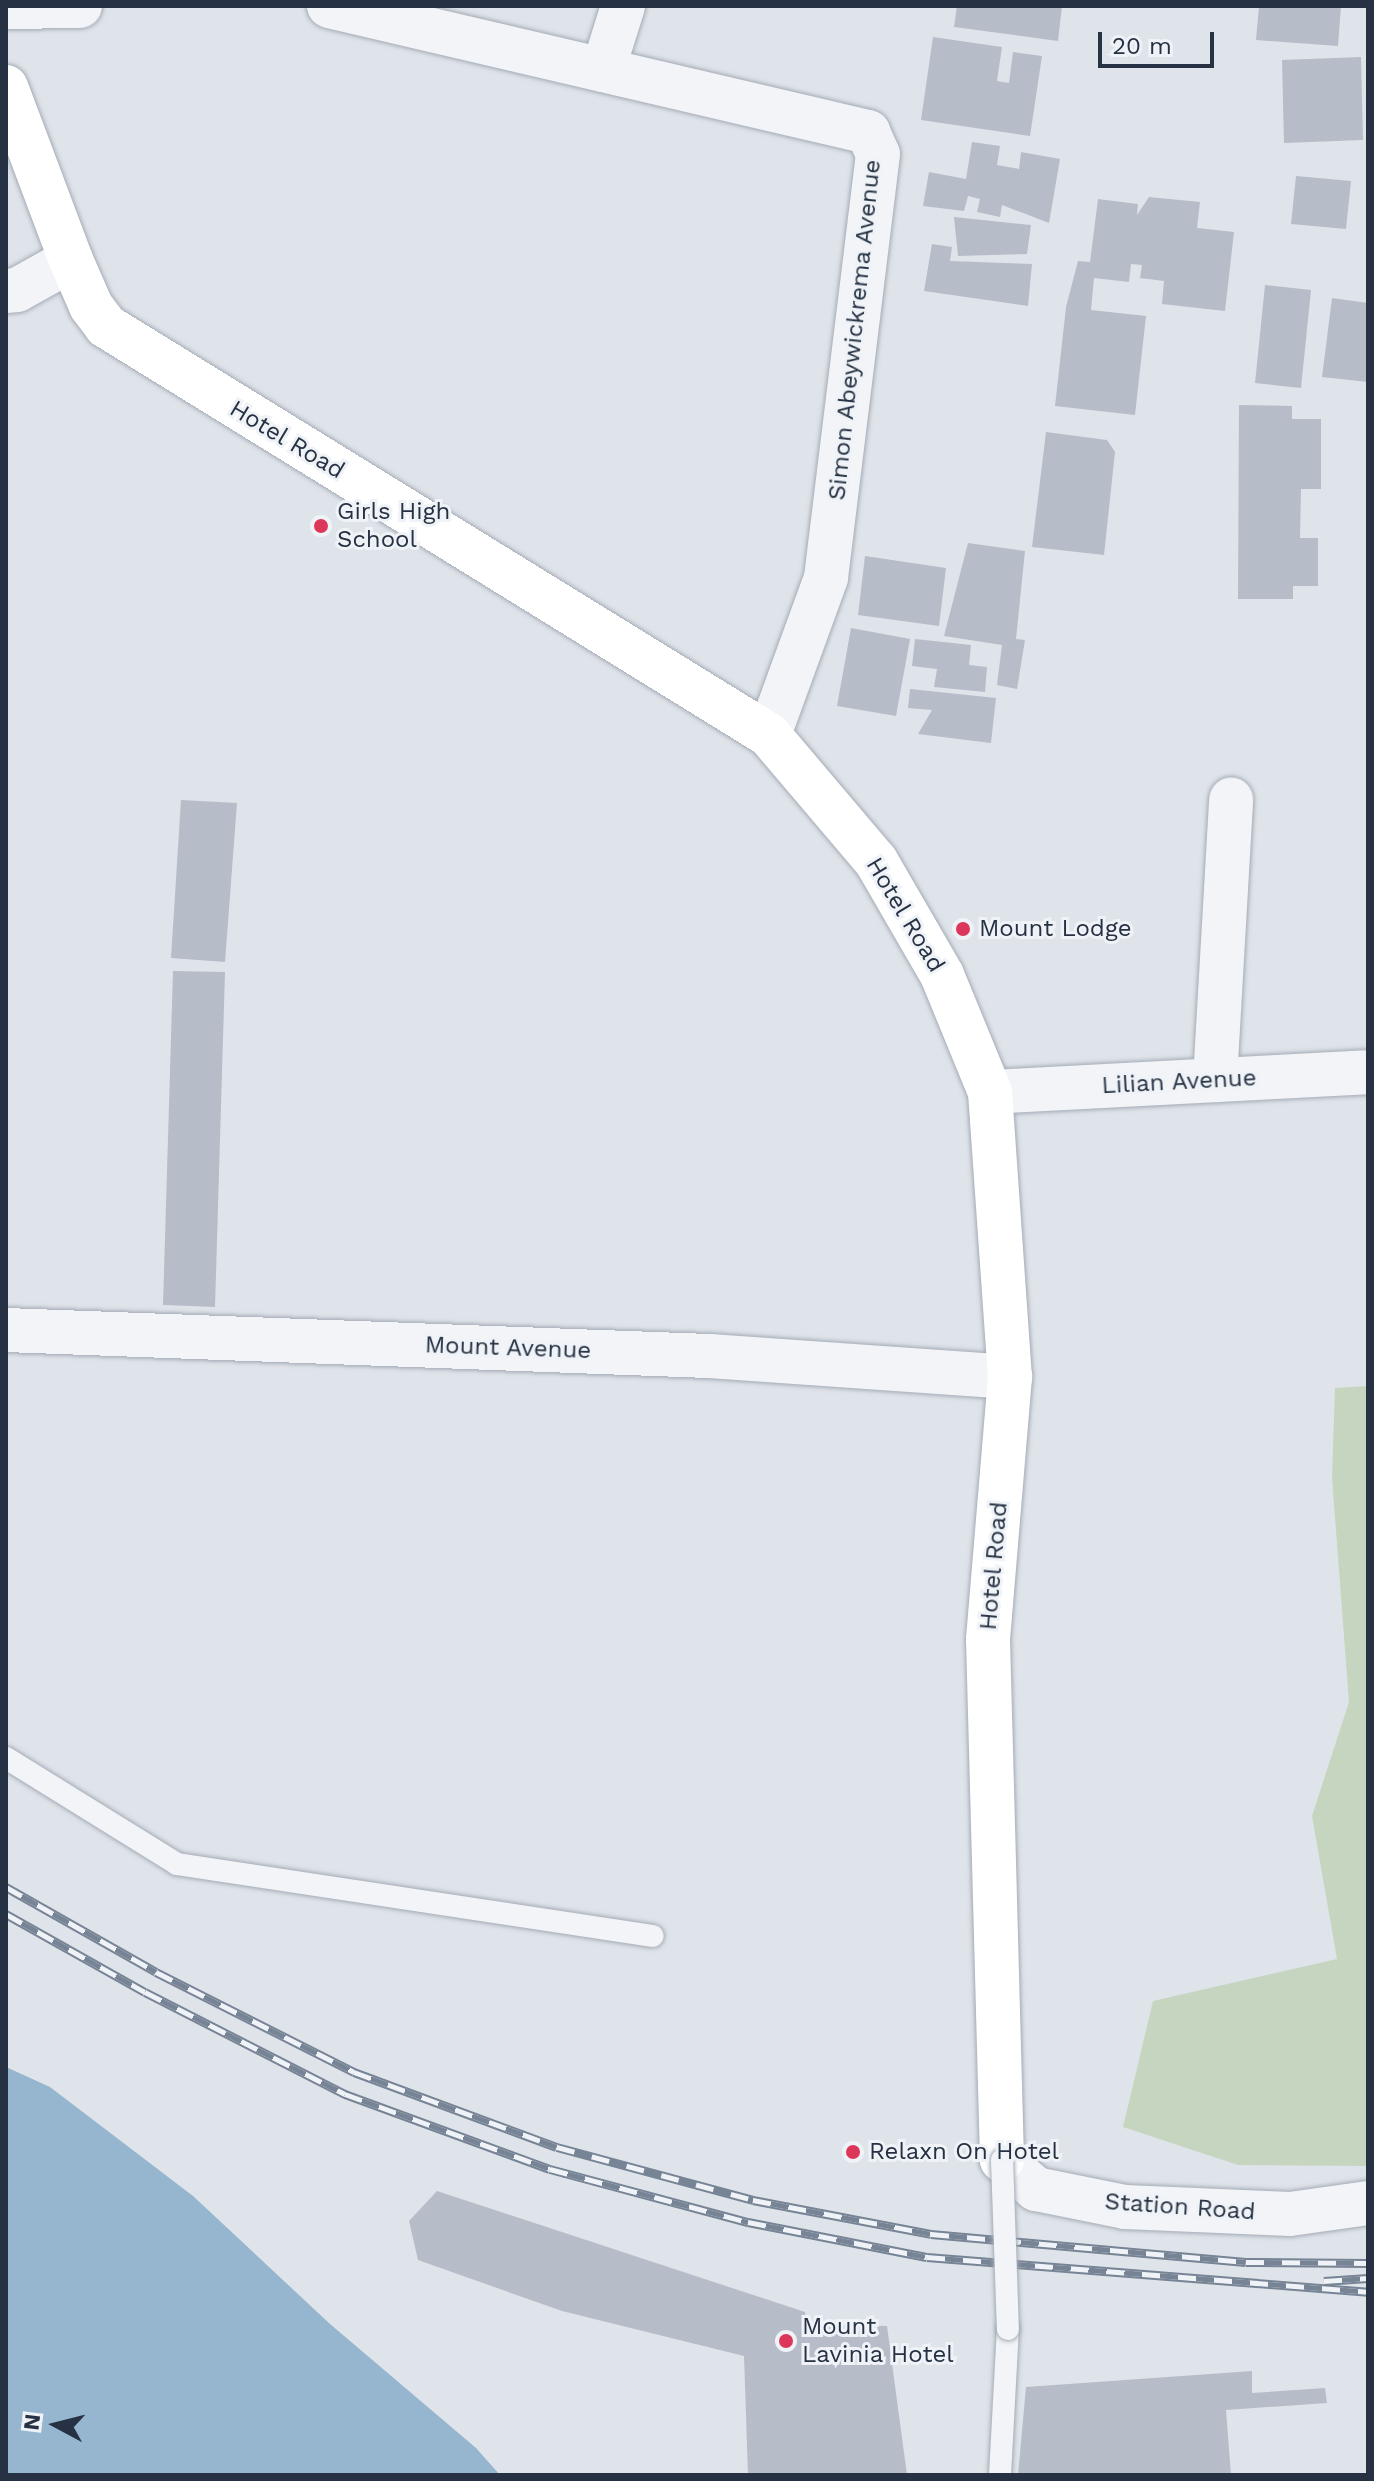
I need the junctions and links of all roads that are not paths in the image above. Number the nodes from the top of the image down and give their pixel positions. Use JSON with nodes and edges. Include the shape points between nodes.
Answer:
{"nodes":[{"id":1,"x":80,"y":6,"type":"edge"},
{"id":2,"x":329,"y":6,"type":"edge"},
{"id":3,"x":623,"y":6,"type":"edge"},
{"id":4,"x":6,"y":7,"type":"edge"},
{"id":5,"x":603,"y":70,"type":"junction"},
{"id":6,"x":6,"y":87,"type":"edge"},
{"id":7,"x":71,"y":260,"type":"junction"},
{"id":8,"x":6,"y":291,"type":"edge"},
{"id":9,"x":769,"y":735,"type":"junction"},
{"id":10,"x":1231,"y":799,"type":"dead end"},
{"id":11,"x":1368,"y":1072,"type":"edge"},
{"id":12,"x":1215,"y":1080,"type":"junction"},
{"id":13,"x":990,"y":1092,"type":"junction"},
{"id":14,"x":6,"y":1330,"type":"edge"},
{"id":15,"x":1010,"y":1377,"type":"junction"},
{"id":16,"x":6,"y":1758,"type":"edge"},
{"id":17,"x":653,"y":1936,"type":"dead end"},
{"id":18,"x":1002,"y":2160,"type":"junction"},
{"id":19,"x":1368,"y":2203,"type":"edge"},
{"id":20,"x":1000,"y":2475,"type":"edge"}],
"edges":[{"from":1,"to":4,"type":"street"},
{"from":2,"to":5,"type":"street","name":"Simon Abeywickrema Avenue"},
{"from":3,"to":5,"type":"street"},
{"from":5,"to":9,"type":"street","name":"Simon Abeywickrema Avenue","via":[[868,132],[878,154],[826,578]]},
{"from":6,"to":7,"type":"street","name":"Hotel Road"},
{"from":7,"to":8,"type":"street"},
{"from":7,"to":9,"type":"street","name":"Hotel Road","via":[[91,306],[128,343]]},
{"from":9,"to":13,"type":"street","name":"Hotel Road","via":[[876,861],[942,975]]},
{"from":10,"to":12,"type":"street"},
{"from":11,"to":12,"type":"street","name":"Lilian Avenue"},
{"from":12,"to":13,"type":"street","name":"Lilian Avenue"},
{"from":13,"to":15,"type":"street","name":"Hotel Road"},
{"from":14,"to":15,"type":"street","name":"Mount Avenue","via":[[710,1356]]},
{"from":15,"to":18,"type":"street","name":"Hotel Road","via":[[988,1639]]},
{"from":16,"to":17,"type":"lane","via":[[177,1864]]},
{"from":18,"to":19,"type":"street","name":"Station Road","via":[[1036,2189],[1125,2207],[1290,2214]]},
{"from":18,"to":20,"type":"lane","bridge":true,"via":[[1008,2329]]}]}
